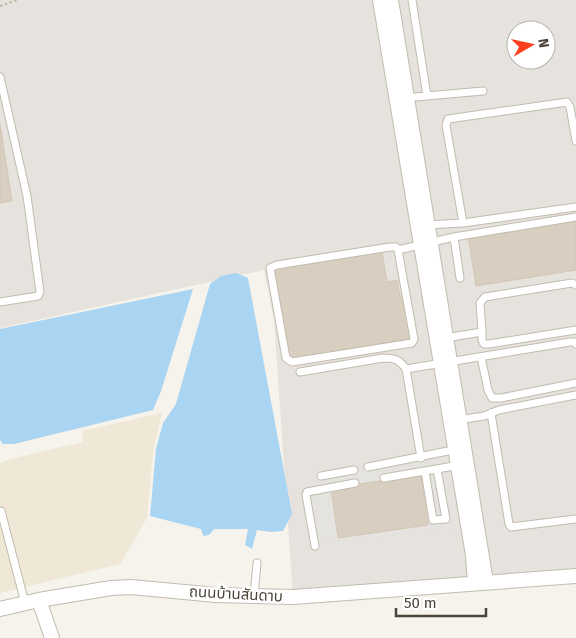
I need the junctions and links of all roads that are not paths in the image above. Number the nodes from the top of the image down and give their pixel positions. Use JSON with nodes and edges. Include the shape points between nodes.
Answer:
{"nodes":[{"id":1,"x":380,"y":0,"type":"edge"},
{"id":2,"x":391,"y":0,"type":"edge"},
{"id":3,"x":412,"y":0,"type":"edge"},
{"id":4,"x":0,"y":77,"type":"edge"},
{"id":5,"x":483,"y":91,"type":"dead end"},
{"id":6,"x":427,"y":96,"type":"junction"},
{"id":7,"x":402,"y":98,"type":"junction"},
{"id":8,"x":576,"y":141,"type":"edge"},
{"id":9,"x":576,"y":207,"type":"edge"},
{"id":10,"x":576,"y":217,"type":"edge"},
{"id":11,"x":463,"y":223,"type":"junction"},
{"id":12,"x":424,"y":225,"type":"junction"},
{"id":13,"x":454,"y":237,"type":"junction"},
{"id":14,"x":427,"y":245,"type":"junction"},
{"id":15,"x":398,"y":250,"type":"junction"},
{"id":16,"x":460,"y":278,"type":"dead end"},
{"id":17,"x":576,"y":285,"type":"edge"},
{"id":18,"x":0,"y":302,"type":"edge"},
{"id":19,"x":576,"y":330,"type":"edge"},
{"id":20,"x":482,"y":332,"type":"junction"},
{"id":21,"x":442,"y":339,"type":"junction"},
{"id":22,"x":576,"y":344,"type":"edge"},
{"id":23,"x":481,"y":357,"type":"junction"},
{"id":24,"x":446,"y":363,"type":"junction"},
{"id":25,"x":406,"y":369,"type":"junction"},
{"id":26,"x":300,"y":372,"type":"dead end"},
{"id":27,"x":576,"y":383,"type":"edge"},
{"id":28,"x":576,"y":395,"type":"edge"},
{"id":29,"x":491,"y":414,"type":"junction"},
{"id":30,"x":456,"y":421,"type":"junction"},
{"id":31,"x":460,"y":449,"type":"junction"},
{"id":32,"x":420,"y":458,"type":"junction"},
{"id":33,"x":463,"y":464,"type":"junction"},
{"id":34,"x":368,"y":467,"type":"dead end"},
{"id":35,"x":437,"y":469,"type":"junction"},
{"id":36,"x":354,"y":470,"type":"dead end"},
{"id":37,"x":425,"y":471,"type":"junction"},
{"id":38,"x":321,"y":476,"type":"dead end"},
{"id":39,"x":384,"y":478,"type":"dead end"},
{"id":40,"x":355,"y":483,"type":"dead end"},
{"id":41,"x":1,"y":511,"type":"edge"},
{"id":42,"x":576,"y":519,"type":"edge"},
{"id":43,"x":3,"y":529,"type":"edge"},
{"id":44,"x":316,"y":546,"type":"dead end"},
{"id":45,"x":257,"y":563,"type":"dead end"},
{"id":46,"x":576,"y":576,"type":"edge"},
{"id":47,"x":480,"y":582,"type":"junction"},
{"id":48,"x":254,"y":596,"type":"junction"},
{"id":49,"x":32,"y":602,"type":"junction"},
{"id":50,"x":0,"y":609,"type":"edge"},
{"id":51,"x":52,"y":638,"type":"edge"}],
"edges":[{"from":1,"to":7,"type":"street"},
{"from":2,"to":7,"type":"street"},
{"from":3,"to":6,"type":"lane"},
{"from":4,"to":18,"type":"lane","via":[[27,196],[40,292],[38,296]]},
{"from":5,"to":6,"type":"lane"},
{"from":6,"to":7,"type":"lane"},
{"from":7,"to":12,"type":"street"},
{"from":8,"to":11,"type":"lane","via":[[567,102],[448,119],[446,125]]},
{"from":9,"to":11,"type":"lane"},
{"from":10,"to":13,"type":"lane"},
{"from":11,"to":12,"type":"lane"},
{"from":12,"to":14,"type":"street"},
{"from":13,"to":14,"type":"lane"},
{"from":13,"to":16,"type":"lane"},
{"from":14,"to":15,"type":"lane"},
{"from":14,"to":21,"type":"street"},
{"from":15,"to":15,"type":"lane","via":[[414,339],[412,343],[288,361],[270,268],[390,247]]},
{"from":17,"to":20,"type":"lane","via":[[485,297],[480,303]]},
{"from":19,"to":20,"type":"lane","via":[[489,344],[484,344]]},
{"from":20,"to":21,"type":"lane"},
{"from":21,"to":24,"type":"street"},
{"from":22,"to":23,"type":"lane","via":[[570,342]]},
{"from":23,"to":24,"type":"lane"},
{"from":23,"to":27,"type":"lane","via":[[492,398]]},
{"from":24,"to":25,"type":"lane"},
{"from":24,"to":30,"type":"street"},
{"from":25,"to":26,"type":"lane","via":[[401,361],[394,358]]},
{"from":25,"to":32,"type":"lane"},
{"from":28,"to":29,"type":"lane"},
{"from":29,"to":30,"type":"lane"},
{"from":29,"to":42,"type":"lane","via":[[511,527]]},
{"from":30,"to":31,"type":"street"},
{"from":31,"to":32,"type":"lane"},
{"from":31,"to":33,"type":"street"},
{"from":32,"to":34,"type":"lane"},
{"from":33,"to":35,"type":"lane"},
{"from":33,"to":47,"type":"street"},
{"from":35,"to":37,"type":"lane"},
{"from":35,"to":37,"type":"lane","via":[[446,519],[433,520]]},
{"from":36,"to":38,"type":"lane"},
{"from":37,"to":39,"type":"lane"},
{"from":40,"to":44,"type":"lane","via":[[307,492]]},
{"from":41,"to":43,"type":"lane"},
{"from":43,"to":49,"type":"lane"},
{"from":45,"to":48,"type":"lane"},
{"from":46,"to":47,"type":"street","name":"ถนนบ้านสันดาบ"},
{"from":47,"to":48,"type":"street","name":"ถนนบ้านสันดาบ","via":[[293,597]]},
{"from":48,"to":49,"type":"street","name":"ถนนบ้านสันดาบ","via":[[131,586]]},
{"from":49,"to":50,"type":"street","name":"ถนนบ้านสันดาบ"},
{"from":49,"to":51,"type":"street"}]}
